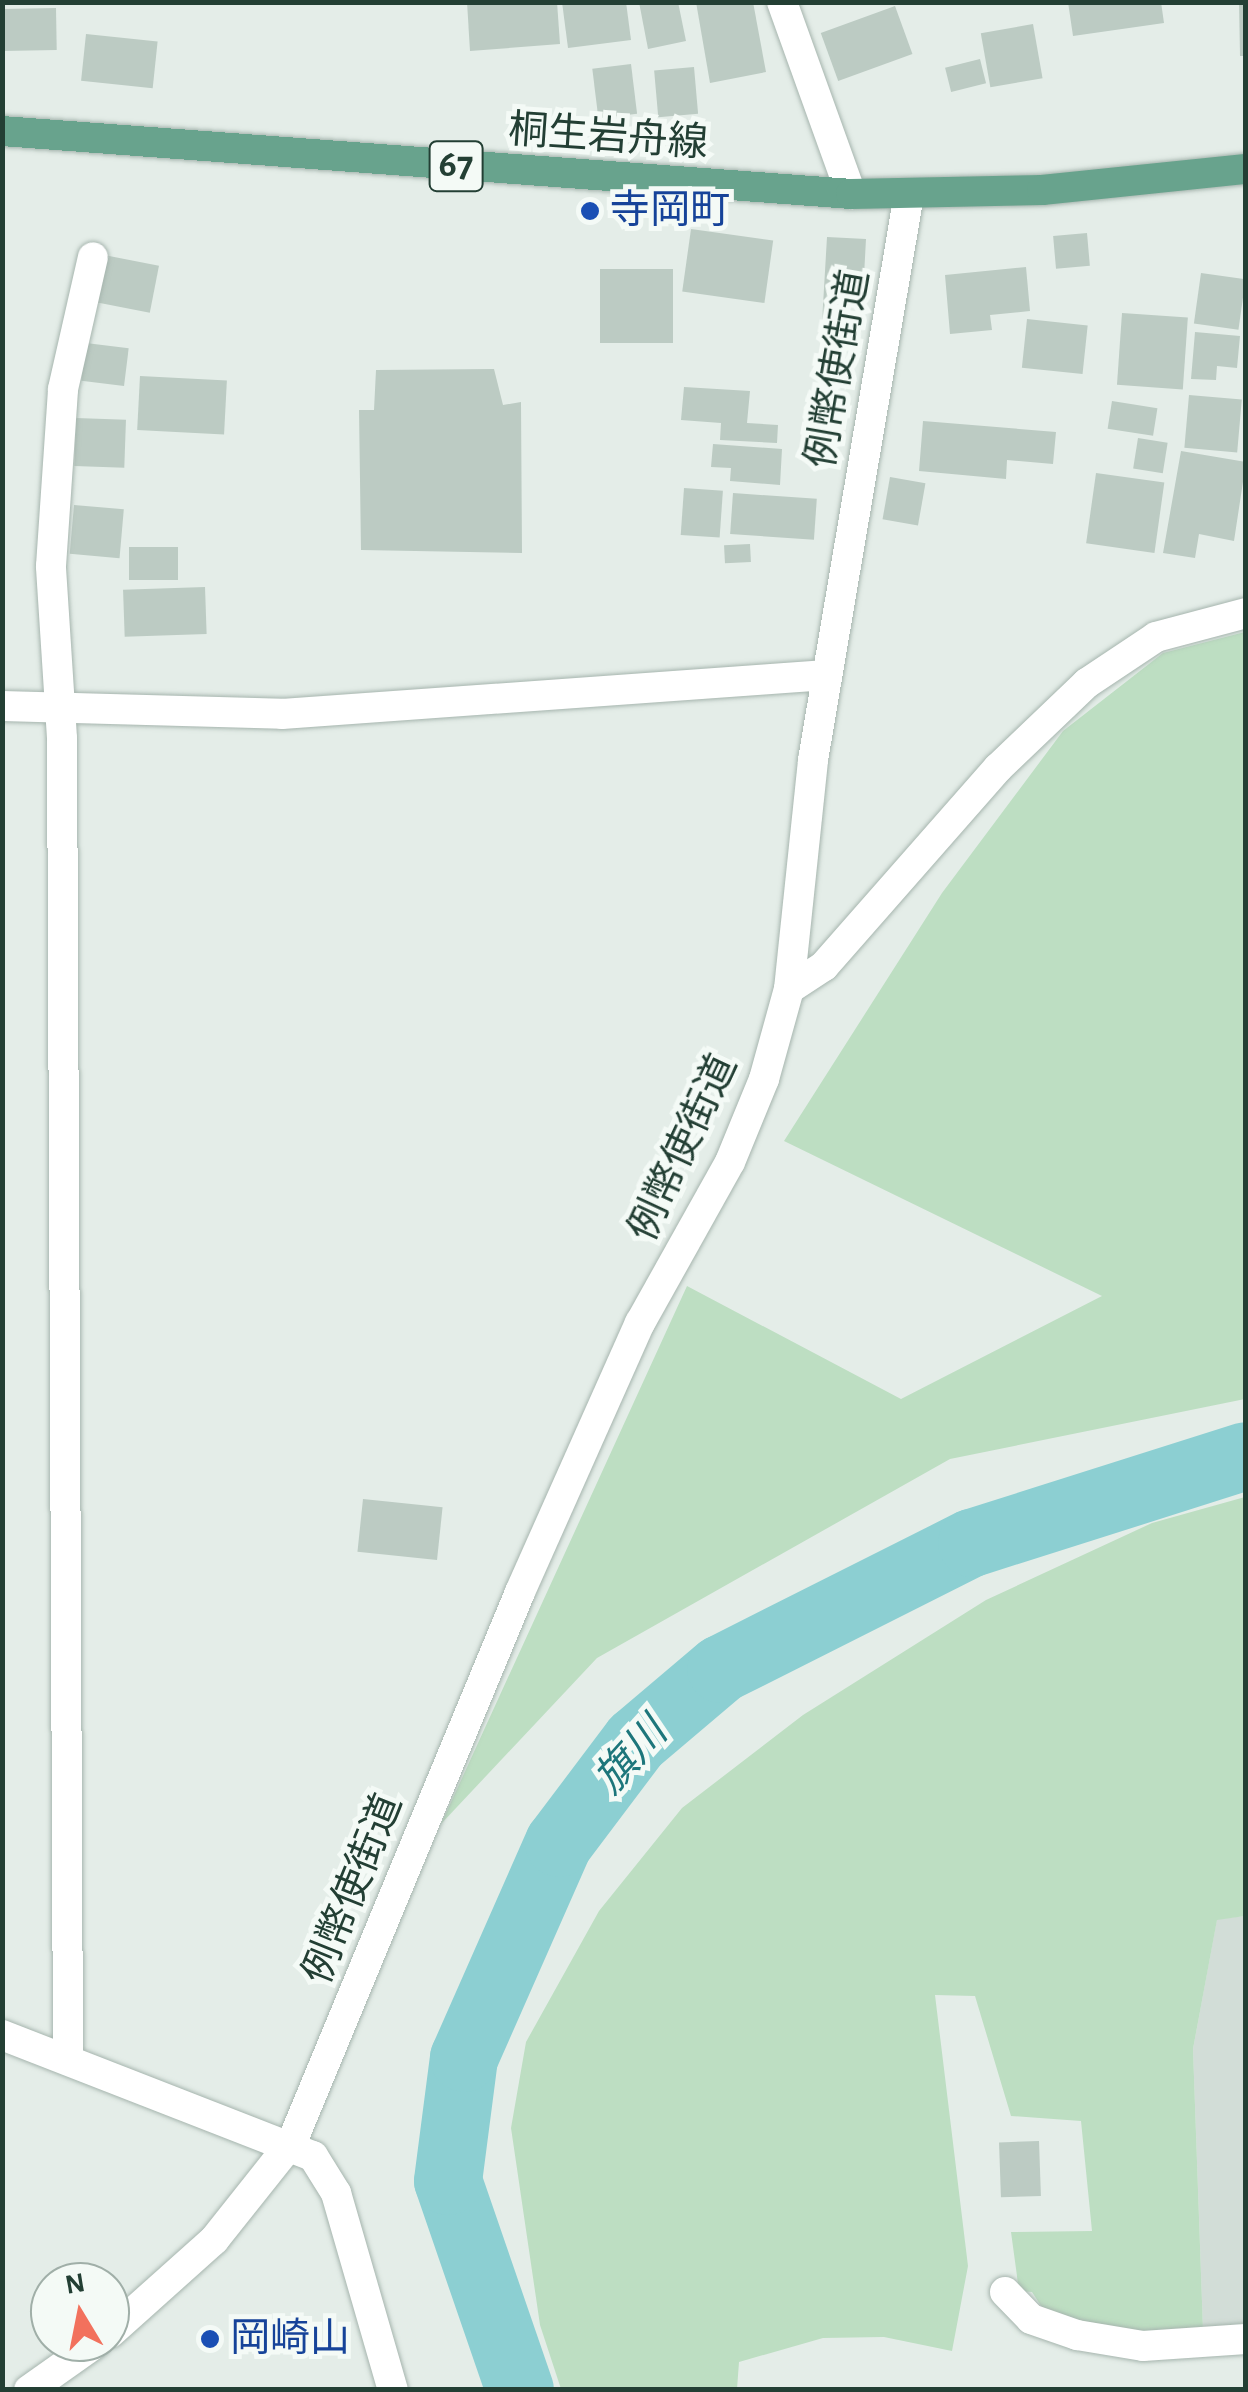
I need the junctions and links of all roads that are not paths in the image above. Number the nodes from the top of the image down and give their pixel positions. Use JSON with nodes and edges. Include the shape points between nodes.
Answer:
{"nodes":[{"id":1,"x":782,"y":2,"type":"edge"},
{"id":2,"x":2,"y":131,"type":"edge"},
{"id":3,"x":1246,"y":169,"type":"edge"},
{"id":4,"x":850,"y":194,"type":"junction"},
{"id":5,"x":909,"y":194,"type":"junction"},
{"id":6,"x":93,"y":257,"type":"dead end"},
{"id":7,"x":1246,"y":612,"type":"edge"},
{"id":8,"x":827,"y":676,"type":"junction"},
{"id":9,"x":2,"y":706,"type":"edge"},
{"id":10,"x":59,"y":708,"type":"junction"},
{"id":11,"x":789,"y":989,"type":"junction"},
{"id":12,"x":2,"y":2036,"type":"edge"},
{"id":13,"x":68,"y":2058,"type":"junction"},
{"id":14,"x":292,"y":2142,"type":"junction"},
{"id":15,"x":1005,"y":2292,"type":"dead end"},
{"id":16,"x":130,"y":2315,"type":"edge"},
{"id":17,"x":1246,"y":2339,"type":"edge"},
{"id":18,"x":69,"y":2362,"type":"edge"},
{"id":19,"x":29,"y":2390,"type":"edge"},
{"id":20,"x":394,"y":2390,"type":"edge"}],
"edges":[{"from":1,"to":4,"type":"street"},
{"from":2,"to":4,"type":"main road","name":"桐生岩舟線","number":"67"},
{"from":3,"to":5,"type":"main road","number":"67"},
{"from":4,"to":5,"type":"main road","name":"桐生岩舟線","number":"67"},
{"from":5,"to":8,"type":"street","name":"例幣使街道"},
{"from":6,"to":10,"type":"street","via":[[56,450],[51,566]]},
{"from":7,"to":11,"type":"street","via":[[1156,638],[1087,684],[998,768],[824,966]]},
{"from":8,"to":10,"type":"street","via":[[282,714]]},
{"from":8,"to":11,"type":"street","name":"例幣使街道"},
{"from":9,"to":10,"type":"street"},
{"from":10,"to":13,"type":"street"},
{"from":11,"to":14,"type":"street","name":"例幣使街道","via":[[730,1162],[640,1323]]},
{"from":12,"to":13,"type":"street"},
{"from":13,"to":14,"type":"street"},
{"from":14,"to":16,"type":"street","name":"例幣使街道","via":[[214,2240]]},
{"from":14,"to":20,"type":"street","via":[[313,2156],[336,2193]]},
{"from":15,"to":17,"type":"street","via":[[1031,2318],[1077,2335],[1143,2346]]},
{"from":18,"to":19,"type":"street"}]}
